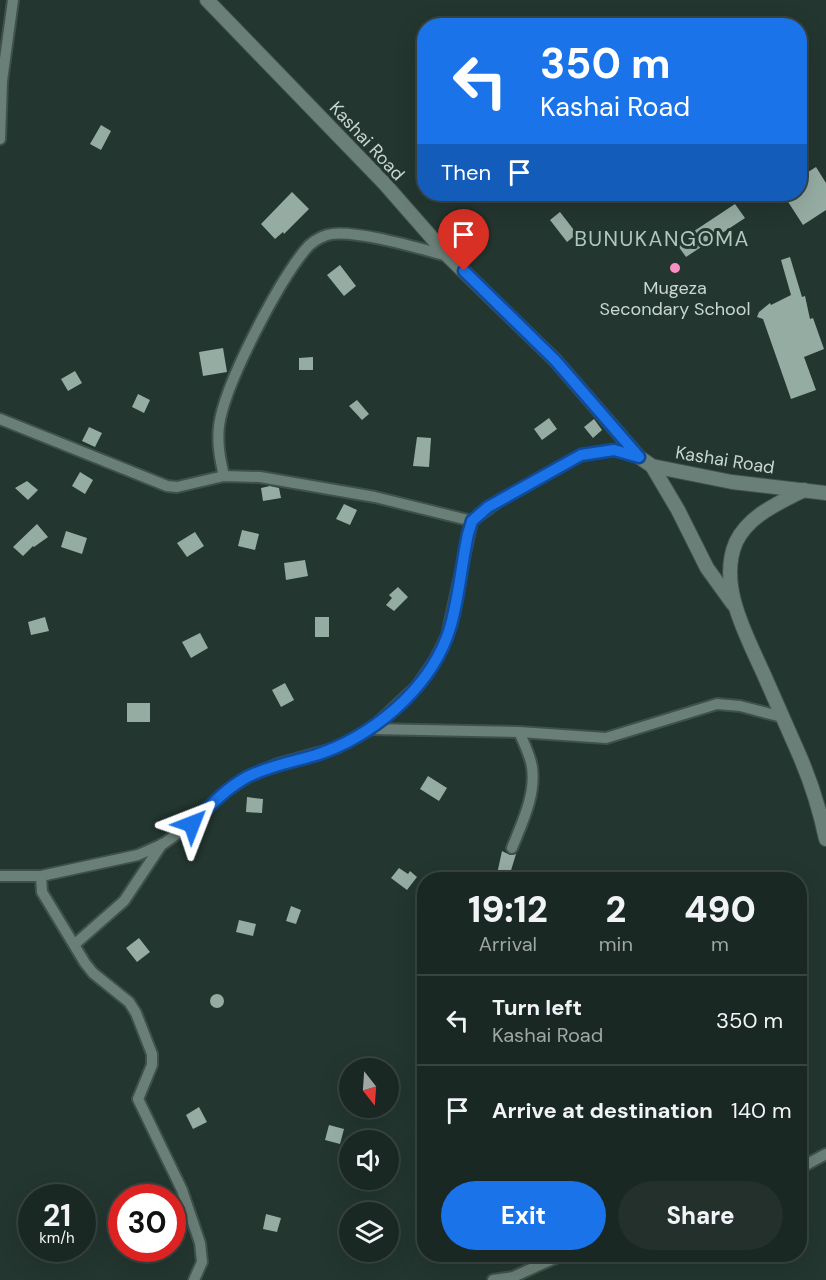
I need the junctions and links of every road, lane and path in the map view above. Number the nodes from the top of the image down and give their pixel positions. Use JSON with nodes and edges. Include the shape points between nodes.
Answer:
{"nodes":[{"id":1,"x":13,"y":0,"type":"edge"},
{"id":2,"x":207,"y":0,"type":"edge"},
{"id":3,"x":0,"y":140,"type":"edge"},
{"id":4,"x":448,"y":256,"type":"junction"},
{"id":5,"x":0,"y":419,"type":"edge"},
{"id":6,"x":639,"y":457,"type":"junction"},
{"id":7,"x":652,"y":466,"type":"junction"},
{"id":8,"x":224,"y":476,"type":"junction"},
{"id":9,"x":804,"y":490,"type":"junction"},
{"id":10,"x":826,"y":493,"type":"edge"},
{"id":11,"x":472,"y":521,"type":"junction"},
{"id":12,"x":738,"y":611,"type":"junction"},
{"id":13,"x":782,"y":717,"type":"junction"},
{"id":14,"x":371,"y":729,"type":"junction"},
{"id":15,"x":519,"y":732,"type":"junction"},
{"id":16,"x":826,"y":840,"type":"edge"},
{"id":17,"x":163,"y":844,"type":"junction"},
{"id":18,"x":512,"y":849,"type":"dead end"},
{"id":19,"x":0,"y":876,"type":"edge"},
{"id":20,"x":41,"y":876,"type":"junction"},
{"id":21,"x":75,"y":944,"type":"junction"},
{"id":22,"x":826,"y":1154,"type":"edge"},
{"id":23,"x":807,"y":1164,"type":"edge"},
{"id":24,"x":551,"y":1262,"type":"edge"},
{"id":25,"x":530,"y":1275,"type":"edge"},
{"id":26,"x":194,"y":1280,"type":"edge"},
{"id":27,"x":493,"y":1280,"type":"edge"}],
"edges":[{"from":1,"to":3,"type":"street","via":[[3,70]]},
{"from":2,"to":4,"type":"street","name":"Kashai Road","via":[[384,183]]},
{"from":4,"to":6,"type":"street","name":"Kashai Road","via":[[560,366]]},
{"from":4,"to":8,"type":"street","via":[[352,235],[330,234],[315,239],[262,321],[227,399],[219,425],[218,449]]},
{"from":5,"to":8,"type":"street","via":[[167,486]]},
{"from":6,"to":7,"type":"street","name":"Kashai Road"},
{"from":6,"to":11,"type":"street","via":[[614,450],[581,455],[498,501]]},
{"from":7,"to":9,"type":"street","name":"Kashai Road","via":[[732,482]]},
{"from":7,"to":12,"type":"street","via":[[707,568]]},
{"from":8,"to":11,"type":"street","via":[[260,477],[375,497]]},
{"from":9,"to":10,"type":"street","name":"Kashai Road"},
{"from":9,"to":12,"type":"street","via":[[758,516],[736,543],[730,577]]},
{"from":11,"to":14,"type":"street","via":[[447,636],[417,686]]},
{"from":12,"to":13,"type":"street"},
{"from":13,"to":15,"type":"street","via":[[717,704],[606,738]]},
{"from":13,"to":16,"type":"street","via":[[800,755]]},
{"from":14,"to":15,"type":"street"},
{"from":14,"to":17,"type":"street","via":[[336,748],[247,777]]},
{"from":15,"to":18,"type":"street","via":[[530,758],[532,788]]},
{"from":17,"to":20,"type":"street","via":[[138,855]]},
{"from":17,"to":21,"type":"street","via":[[124,901]]},
{"from":19,"to":20,"type":"street"},
{"from":20,"to":21,"type":"street","via":[[42,892]]},
{"from":21,"to":26,"type":"street","via":[[93,973],[129,1002],[152,1054],[151,1073],[138,1099],[182,1190],[200,1243],[202,1262]]},
{"from":22,"to":23,"type":"street"},
{"from":24,"to":25,"type":"street"},
{"from":25,"to":27,"type":"street"}]}
